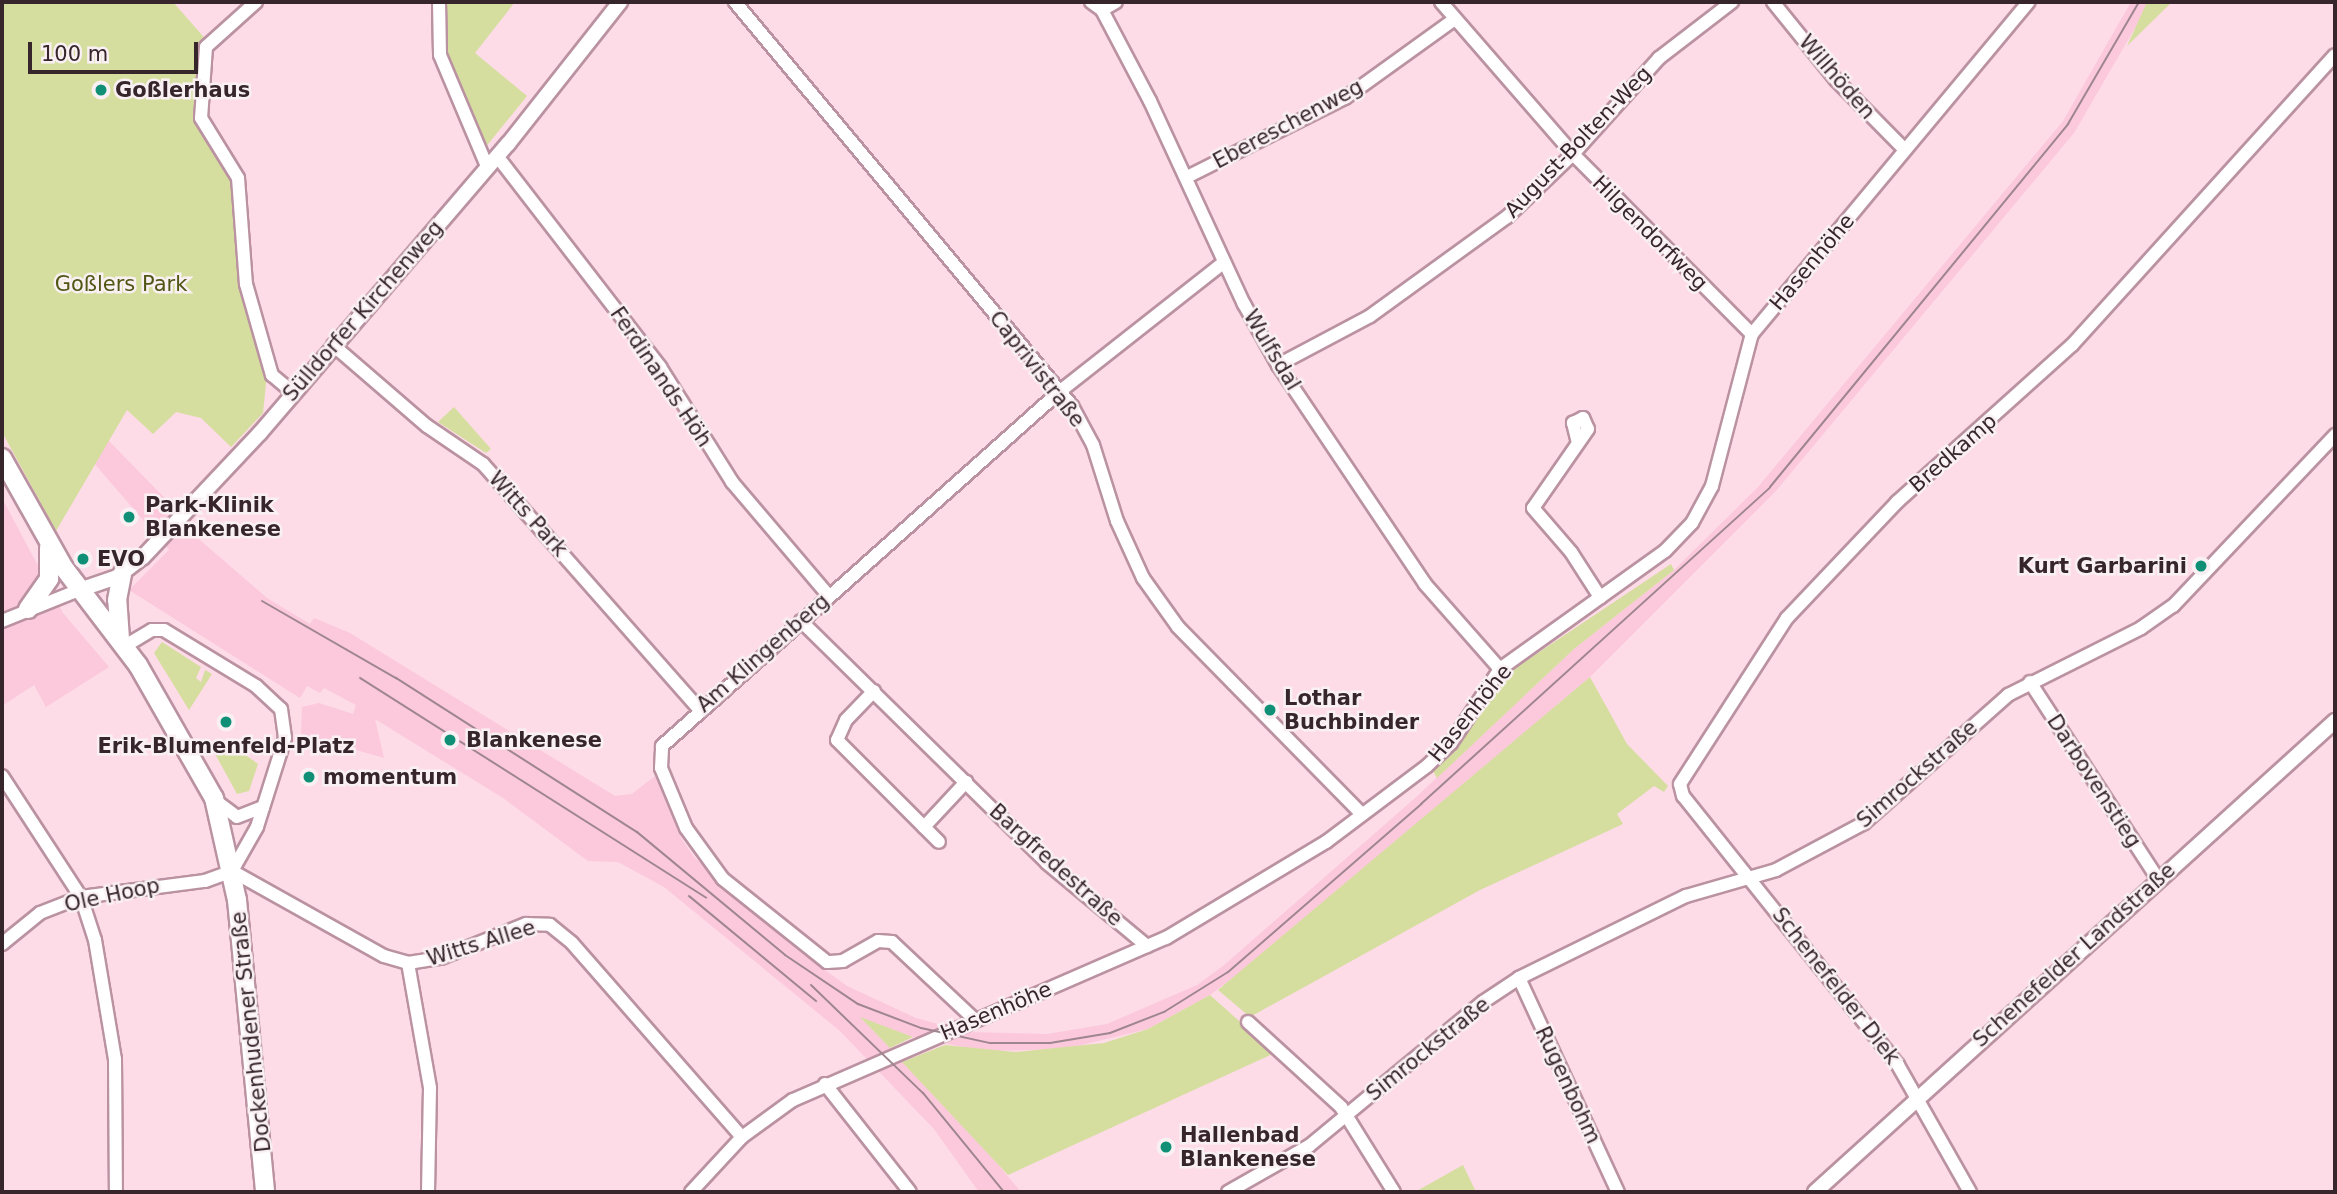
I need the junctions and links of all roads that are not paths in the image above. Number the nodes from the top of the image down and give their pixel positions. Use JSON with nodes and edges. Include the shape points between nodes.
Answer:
{"nodes":[{"id":1,"x":256,"y":2,"type":"edge"},
{"id":2,"x":439,"y":2,"type":"edge"},
{"id":3,"x":620,"y":2,"type":"edge"},
{"id":4,"x":735,"y":2,"type":"edge"},
{"id":5,"x":1091,"y":2,"type":"edge"},
{"id":6,"x":1116,"y":2,"type":"edge"},
{"id":7,"x":1441,"y":2,"type":"edge"},
{"id":8,"x":1732,"y":2,"type":"edge"},
{"id":9,"x":1773,"y":2,"type":"edge"},
{"id":10,"x":2029,"y":2,"type":"edge"},
{"id":11,"x":1102,"y":10,"type":"junction"},
{"id":12,"x":1455,"y":19,"type":"junction"},
{"id":13,"x":2335,"y":55,"type":"edge"},
{"id":14,"x":1905,"y":150,"type":"junction"},
{"id":15,"x":1573,"y":154,"type":"junction"},
{"id":16,"x":492,"y":161,"type":"junction"},
{"id":17,"x":1187,"y":177,"type":"junction"},
{"id":18,"x":1224,"y":262,"type":"junction"},
{"id":19,"x":1752,"y":334,"type":"junction"},
{"id":20,"x":333,"y":345,"type":"junction"},
{"id":21,"x":1278,"y":365,"type":"junction"},
{"id":22,"x":292,"y":392,"type":"junction"},
{"id":23,"x":1059,"y":392,"type":"junction"},
{"id":24,"x":2335,"y":435,"type":"edge"},
{"id":25,"x":1578,"y":443,"type":"dead end"},
{"id":26,"x":2,"y":458,"type":"edge"},
{"id":27,"x":48,"y":541,"type":"junction"},
{"id":28,"x":122,"y":574,"type":"junction"},
{"id":29,"x":79,"y":590,"type":"junction"},
{"id":30,"x":829,"y":596,"type":"junction"},
{"id":31,"x":1600,"y":597,"type":"junction"},
{"id":32,"x":27,"y":609,"type":"junction"},
{"id":33,"x":2,"y":621,"type":"edge"},
{"id":34,"x":801,"y":621,"type":"junction"},
{"id":35,"x":123,"y":642,"type":"junction"},
{"id":36,"x":1500,"y":669,"type":"junction"},
{"id":37,"x":2030,"y":682,"type":"junction"},
{"id":38,"x":873,"y":691,"type":"junction"},
{"id":39,"x":699,"y":709,"type":"junction"},
{"id":40,"x":2335,"y":721,"type":"edge"},
{"id":41,"x":2,"y":776,"type":"edge"},
{"id":42,"x":966,"y":782,"type":"junction"},
{"id":43,"x":214,"y":798,"type":"junction"},
{"id":44,"x":263,"y":807,"type":"junction"},
{"id":45,"x":1361,"y":813,"type":"junction"},
{"id":46,"x":924,"y":827,"type":"junction"},
{"id":47,"x":939,"y":842,"type":"dead end"},
{"id":48,"x":232,"y":872,"type":"junction"},
{"id":49,"x":1753,"y":878,"type":"junction"},
{"id":50,"x":2158,"y":879,"type":"junction"},
{"id":51,"x":81,"y":897,"type":"junction"},
{"id":52,"x":2,"y":944,"type":"edge"},
{"id":53,"x":1147,"y":946,"type":"junction"},
{"id":54,"x":408,"y":963,"type":"junction"},
{"id":55,"x":1519,"y":978,"type":"junction"},
{"id":56,"x":973,"y":1018,"type":"junction"},
{"id":57,"x":1248,"y":1022,"type":"dead end"},
{"id":58,"x":825,"y":1084,"type":"junction"},
{"id":59,"x":1918,"y":1095,"type":"junction"},
{"id":60,"x":1348,"y":1115,"type":"junction"},
{"id":61,"x":743,"y":1137,"type":"junction"},
{"id":62,"x":116,"y":1192,"type":"edge"},
{"id":63,"x":265,"y":1192,"type":"edge"},
{"id":64,"x":428,"y":1192,"type":"edge"},
{"id":65,"x":691,"y":1192,"type":"edge"},
{"id":66,"x":910,"y":1192,"type":"edge"},
{"id":67,"x":1228,"y":1192,"type":"edge"},
{"id":68,"x":1394,"y":1192,"type":"edge"},
{"id":69,"x":1618,"y":1192,"type":"edge"},
{"id":70,"x":1815,"y":1192,"type":"edge"},
{"id":71,"x":1970,"y":1192,"type":"edge"}],
"edges":[{"from":1,"to":22,"type":"street","via":[[206,47],[201,118],[239,178],[246,284],[271,371]]},
{"from":2,"to":16,"type":"street","via":[[439,55]]},
{"from":3,"to":16,"type":"street","name":"Sülldorfer Kirchenweg"},
{"from":4,"to":23,"type":"street","name":"Caprivistraße"},
{"from":5,"to":11,"type":"street","name":"Wulfsdal"},
{"from":6,"to":11,"type":"street"},
{"from":7,"to":12,"type":"street","name":"Hilgendorfweg"},
{"from":8,"to":15,"type":"street","name":"August-Bolten-Weg","via":[[1681,37]]},
{"from":9,"to":14,"type":"street","name":"Willhöden","via":[[1836,80]]},
{"from":10,"to":14,"type":"street","name":"Hasenhöhe"},
{"from":11,"to":17,"type":"street","name":"Wulfsdal"},
{"from":12,"to":15,"type":"street","name":"Hilgendorfweg"},
{"from":12,"to":17,"type":"street","name":"Ebereschenweg","via":[[1345,98]]},
{"from":13,"to":49,"type":"street","name":"Bredkamp","via":[[2072,345],[1897,502],[1770,639],[1679,787]]},
{"from":14,"to":19,"type":"street","name":"Hasenhöhe"},
{"from":15,"to":19,"type":"street","name":"Hilgendorfweg"},
{"from":15,"to":21,"type":"street","name":"August-Bolten-Weg","via":[[1507,217],[1438,270],[1370,316]]},
{"from":16,"to":20,"type":"street","name":"Sülldorfer Kirchenweg"},
{"from":16,"to":30,"type":"street","name":"Ferdinands Höh","via":[[660,367],[733,482]]},
{"from":17,"to":18,"type":"street","name":"Wulfsdal"},
{"from":18,"to":21,"type":"street","name":"Wulfsdal"},
{"from":18,"to":23,"type":"street","name":"Am Klingenberg"},
{"from":19,"to":31,"type":"street","name":"Hasenhöhe","via":[[1713,486],[1697,515],[1665,551]]},
{"from":20,"to":22,"type":"street","name":"Sülldorfer Kirchenweg"},
{"from":20,"to":39,"type":"street","name":"Witts Park","via":[[427,426],[483,464]]},
{"from":21,"to":36,"type":"street","name":"Wulfsdal","via":[[1425,584]]},
{"from":22,"to":28,"type":"street","name":"Sülldorfer Kirchenweg","via":[[159,541]]},
{"from":23,"to":30,"type":"street","name":"Am Klingenberg"},
{"from":23,"to":45,"type":"street","name":"Caprivistraße","via":[[1093,445],[1117,521],[1143,578],[1178,627]]},
{"from":24,"to":37,"type":"street","name":"Simrockstraße","via":[[2163,614]]},
{"from":25,"to":31,"type":"street","via":[[1533,508],[1571,552]]},
{"from":26,"to":27,"type":"main road"},
{"from":27,"to":29,"type":"main road"},
{"from":27,"to":32,"type":"main road","via":[[49,579]]},
{"from":28,"to":29,"type":"street","name":"Sülldorfer Kirchenweg"},
{"from":28,"to":35,"type":"main road","via":[[117,600]]},
{"from":29,"to":32,"type":"street"},
{"from":29,"to":35,"type":"main road"},
{"from":30,"to":34,"type":"street","name":"Am Klingenberg"},
{"from":31,"to":36,"type":"street","name":"Hasenhöhe"},
{"from":32,"to":33,"type":"street"},
{"from":34,"to":38,"type":"street","name":"Bargfredestraße"},
{"from":34,"to":39,"type":"street","name":"Am Klingenberg"},
{"from":35,"to":43,"type":"main road","via":[[191,751]]},
{"from":35,"to":44,"type":"street","via":[[164,630],[262,690],[281,709],[286,728]]},
{"from":36,"to":45,"type":"street","name":"Hasenhöhe","via":[[1451,743]]},
{"from":37,"to":49,"type":"street","name":"Simrockstraße","via":[[2008,695],[1864,823]]},
{"from":37,"to":50,"type":"street","name":"Darbovenstieg"},
{"from":38,"to":42,"type":"street","name":"Bargfredestraße"},
{"from":38,"to":46,"type":"street","via":[[846,720],[837,740]]},
{"from":39,"to":56,"type":"street","name":"Am Klingenberg","via":[[665,741],[659,758],[687,828],[720,875],[827,962],[843,961],[878,941],[891,942]]},
{"from":40,"to":50,"type":"street","name":"Schenefelder Landstraße"},
{"from":41,"to":51,"type":"street"},
{"from":42,"to":46,"type":"street"},
{"from":42,"to":53,"type":"street","name":"Bargfredestraße","via":[[1047,863]]},
{"from":43,"to":44,"type":"street","via":[[237,817]]},
{"from":43,"to":48,"type":"main road"},
{"from":44,"to":48,"type":"street"},
{"from":45,"to":53,"type":"street","name":"Hasenhöhe","via":[[1326,842]]},
{"from":46,"to":47,"type":"street"},
{"from":48,"to":51,"type":"street","name":"Ole Hoop","via":[[205,881]]},
{"from":48,"to":54,"type":"street","name":"Witts Allee","via":[[384,956]]},
{"from":48,"to":63,"type":"main road","name":"Dockenhudener Straße","via":[[254,1045]]},
{"from":49,"to":55,"type":"street","name":"Simrockstraße","via":[[1686,896]]},
{"from":49,"to":59,"type":"street","name":"Schenefelder Diek"},
{"from":50,"to":59,"type":"street","name":"Schenefelder Landstraße"},
{"from":51,"to":52,"type":"street","name":"Ole Hoop","via":[[40,913]]},
{"from":51,"to":62,"type":"street","via":[[95,940],[116,1059]]},
{"from":53,"to":56,"type":"street","name":"Hasenhöhe"},
{"from":54,"to":61,"type":"street","name":"Witts Allee","via":[[441,958],[526,925],[550,925],[572,943]]},
{"from":54,"to":64,"type":"street","via":[[430,1088]]},
{"from":55,"to":60,"type":"street","name":"Simrockstraße","via":[[1483,1002]]},
{"from":55,"to":69,"type":"street","name":"Rugenbohm"},
{"from":56,"to":58,"type":"street","name":"Hasenhöhe"},
{"from":57,"to":60,"type":"street","name":"Simrockstraße"},
{"from":58,"to":61,"type":"street","name":"Hasenhöhe","via":[[793,1100]]},
{"from":58,"to":66,"type":"street"},
{"from":59,"to":70,"type":"street","name":"Schenefelder Landstraße"},
{"from":59,"to":71,"type":"street","name":"Schenefelder Diek","via":[[1926,1118]]},
{"from":60,"to":67,"type":"street","name":"Simrockstraße","via":[[1308,1146]]},
{"from":60,"to":68,"type":"street","name":"Simrockstraße"},
{"from":61,"to":65,"type":"street","name":"Hasenhöhe"}]}
